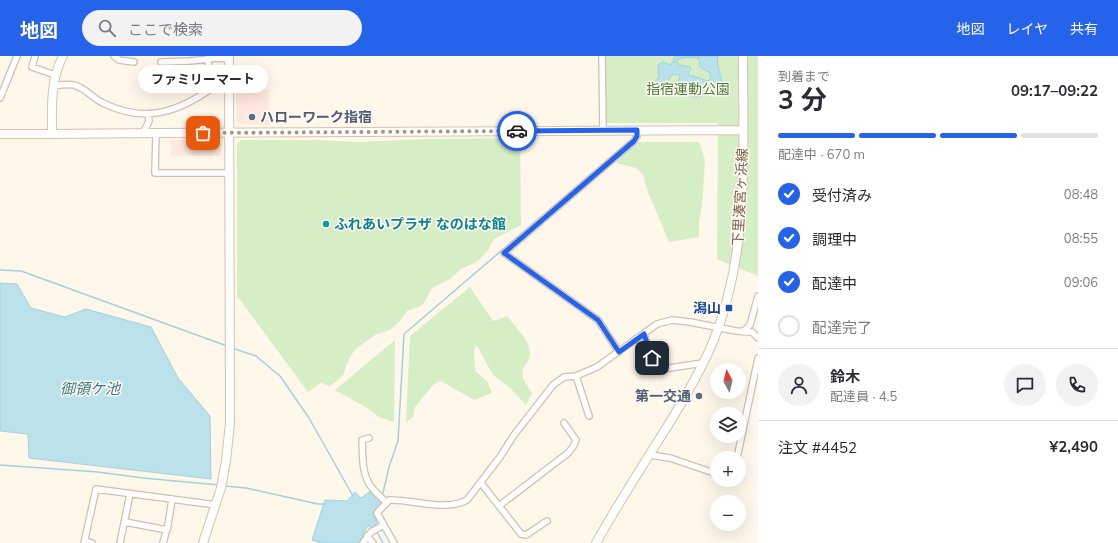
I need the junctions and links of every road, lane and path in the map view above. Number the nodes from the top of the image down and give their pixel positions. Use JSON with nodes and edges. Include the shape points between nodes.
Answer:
{"nodes":[{"id":1,"x":17,"y":56,"type":"edge"},
{"id":2,"x":36,"y":56,"type":"edge"},
{"id":3,"x":63,"y":56,"type":"edge"},
{"id":4,"x":114,"y":56,"type":"edge"},
{"id":5,"x":602,"y":56,"type":"edge"},
{"id":6,"x":743,"y":56,"type":"edge"},
{"id":7,"x":229,"y":57,"type":"edge"},
{"id":8,"x":207,"y":59,"type":"junction"},
{"id":9,"x":134,"y":62,"type":"dead end"},
{"id":10,"x":161,"y":62,"type":"dead end"},
{"id":11,"x":55,"y":75,"type":"junction"},
{"id":12,"x":53,"y":86,"type":"junction"},
{"id":13,"x":0,"y":98,"type":"edge"},
{"id":14,"x":148,"y":114,"type":"junction"},
{"id":15,"x":602,"y":130,"type":"junction"},
{"id":16,"x":637,"y":130,"type":"junction"},
{"id":17,"x":742,"y":130,"type":"junction"},
{"id":18,"x":143,"y":133,"type":"junction"},
{"id":19,"x":156,"y":133,"type":"junction"},
{"id":20,"x":229,"y":133,"type":"junction"},
{"id":21,"x":0,"y":134,"type":"edge"},
{"id":22,"x":52,"y":134,"type":"junction"},
{"id":23,"x":230,"y":173,"type":"junction"},
{"id":24,"x":758,"y":296,"type":"edge"},
{"id":25,"x":718,"y":327,"type":"junction"},
{"id":26,"x":743,"y":332,"type":"junction"},
{"id":27,"x":644,"y":334,"type":"junction"},
{"id":28,"x":758,"y":338,"type":"edge"},
{"id":29,"x":619,"y":352,"type":"junction"},
{"id":30,"x":758,"y":358,"type":"edge"},
{"id":31,"x":703,"y":363,"type":"junction"},
{"id":32,"x":576,"y":376,"type":"junction"},
{"id":33,"x":589,"y":416,"type":"dead end"},
{"id":34,"x":564,"y":423,"type":"dead end"},
{"id":35,"x":369,"y":438,"type":"dead end"},
{"id":36,"x":738,"y":451,"type":"edge"},
{"id":37,"x":650,"y":455,"type":"junction"},
{"id":38,"x":710,"y":472,"type":"edge"},
{"id":39,"x":481,"y":483,"type":"junction"},
{"id":40,"x":130,"y":494,"type":"junction"},
{"id":41,"x":172,"y":499,"type":"junction"},
{"id":42,"x":387,"y":503,"type":"junction"},
{"id":43,"x":216,"y":505,"type":"junction"},
{"id":44,"x":498,"y":506,"type":"junction"},
{"id":45,"x":547,"y":521,"type":"dead end"},
{"id":46,"x":125,"y":522,"type":"junction"},
{"id":47,"x":383,"y":525,"type":"junction"},
{"id":48,"x":167,"y":530,"type":"junction"},
{"id":49,"x":369,"y":534,"type":"junction"},
{"id":50,"x":85,"y":542,"type":"edge"},
{"id":51,"x":92,"y":543,"type":"edge"},
{"id":52,"x":120,"y":543,"type":"edge"},
{"id":53,"x":163,"y":543,"type":"edge"},
{"id":54,"x":203,"y":543,"type":"edge"},
{"id":55,"x":363,"y":543,"type":"edge"},
{"id":56,"x":373,"y":543,"type":"edge"},
{"id":57,"x":394,"y":543,"type":"edge"},
{"id":58,"x":596,"y":543,"type":"edge"}],
"edges":[{"from":1,"to":13,"type":"street"},
{"from":2,"to":11,"type":"street","via":[[32,67]]},
{"from":3,"to":11,"type":"street"},
{"from":4,"to":9,"type":"street","via":[[119,60]]},
{"from":5,"to":15,"type":"street"},
{"from":6,"to":17,"type":"street","name":"下里湊宮ヶ浜線"},
{"from":7,"to":8,"type":"street"},
{"from":7,"to":20,"type":"street"},
{"from":8,"to":10,"type":"street"},
{"from":8,"to":14,"type":"street","via":[[215,86],[196,100],[178,108]]},
{"from":11,"to":12,"type":"street"},
{"from":12,"to":14,"type":"street","via":[[76,85],[114,109]]},
{"from":12,"to":22,"type":"street"},
{"from":14,"to":18,"type":"street","via":[[149,121]]},
{"from":15,"to":16,"type":"street"},
{"from":15,"to":20,"type":"street"},
{"from":16,"to":17,"type":"street"},
{"from":16,"to":29,"type":"street","via":[[634,141],[504,253],[598,320]]},
{"from":17,"to":25,"type":"street","name":"下里湊宮ヶ浜線","via":[[739,244],[731,284]]},
{"from":18,"to":19,"type":"street"},
{"from":18,"to":22,"type":"street"},
{"from":19,"to":20,"type":"street"},
{"from":19,"to":23,"type":"street","via":[[155,173]]},
{"from":20,"to":23,"type":"street"},
{"from":21,"to":22,"type":"street"},
{"from":23,"to":43,"type":"street","via":[[230,423],[223,479]]},
{"from":24,"to":26,"type":"street","via":[[750,324]]},
{"from":25,"to":26,"type":"street"},
{"from":25,"to":27,"type":"street","via":[[672,320],[657,324]]},
{"from":25,"to":31,"type":"street","name":"下里湊宮ヶ浜線"},
{"from":26,"to":28,"type":"street","via":[[752,332]]},
{"from":27,"to":29,"type":"street"},
{"from":27,"to":31,"type":"street","via":[[656,370]]},
{"from":29,"to":32,"type":"street","via":[[597,367]]},
{"from":30,"to":36,"type":"street"},
{"from":31,"to":37,"type":"street","name":"下里湊宮ヶ浜線"},
{"from":32,"to":33,"type":"street"},
{"from":32,"to":39,"type":"street","via":[[564,377],[552,385]]},
{"from":34,"to":44,"type":"street","via":[[576,440],[573,447],[548,470]]},
{"from":35,"to":42,"type":"street","via":[[362,440],[365,475],[373,489]]},
{"from":37,"to":38,"type":"street","via":[[670,458]]},
{"from":37,"to":58,"type":"street","name":"下里湊宮ヶ浜線"},
{"from":39,"to":42,"type":"street","via":[[467,500],[461,503],[422,504],[398,500],[389,500]]},
{"from":39,"to":44,"type":"street"},
{"from":40,"to":41,"type":"street"},
{"from":40,"to":46,"type":"street"},
{"from":40,"to":50,"type":"street","via":[[96,489]]},
{"from":41,"to":43,"type":"street"},
{"from":41,"to":48,"type":"street"},
{"from":42,"to":47,"type":"street","via":[[378,513]]},
{"from":43,"to":54,"type":"street"},
{"from":44,"to":45,"type":"street","via":[[521,534],[526,535]]},
{"from":46,"to":48,"type":"street"},
{"from":46,"to":52,"type":"street"},
{"from":47,"to":49,"type":"street"},
{"from":47,"to":57,"type":"street"},
{"from":48,"to":53,"type":"street"},
{"from":49,"to":55,"type":"street"},
{"from":49,"to":56,"type":"street"},
{"from":50,"to":51,"type":"street"}]}
